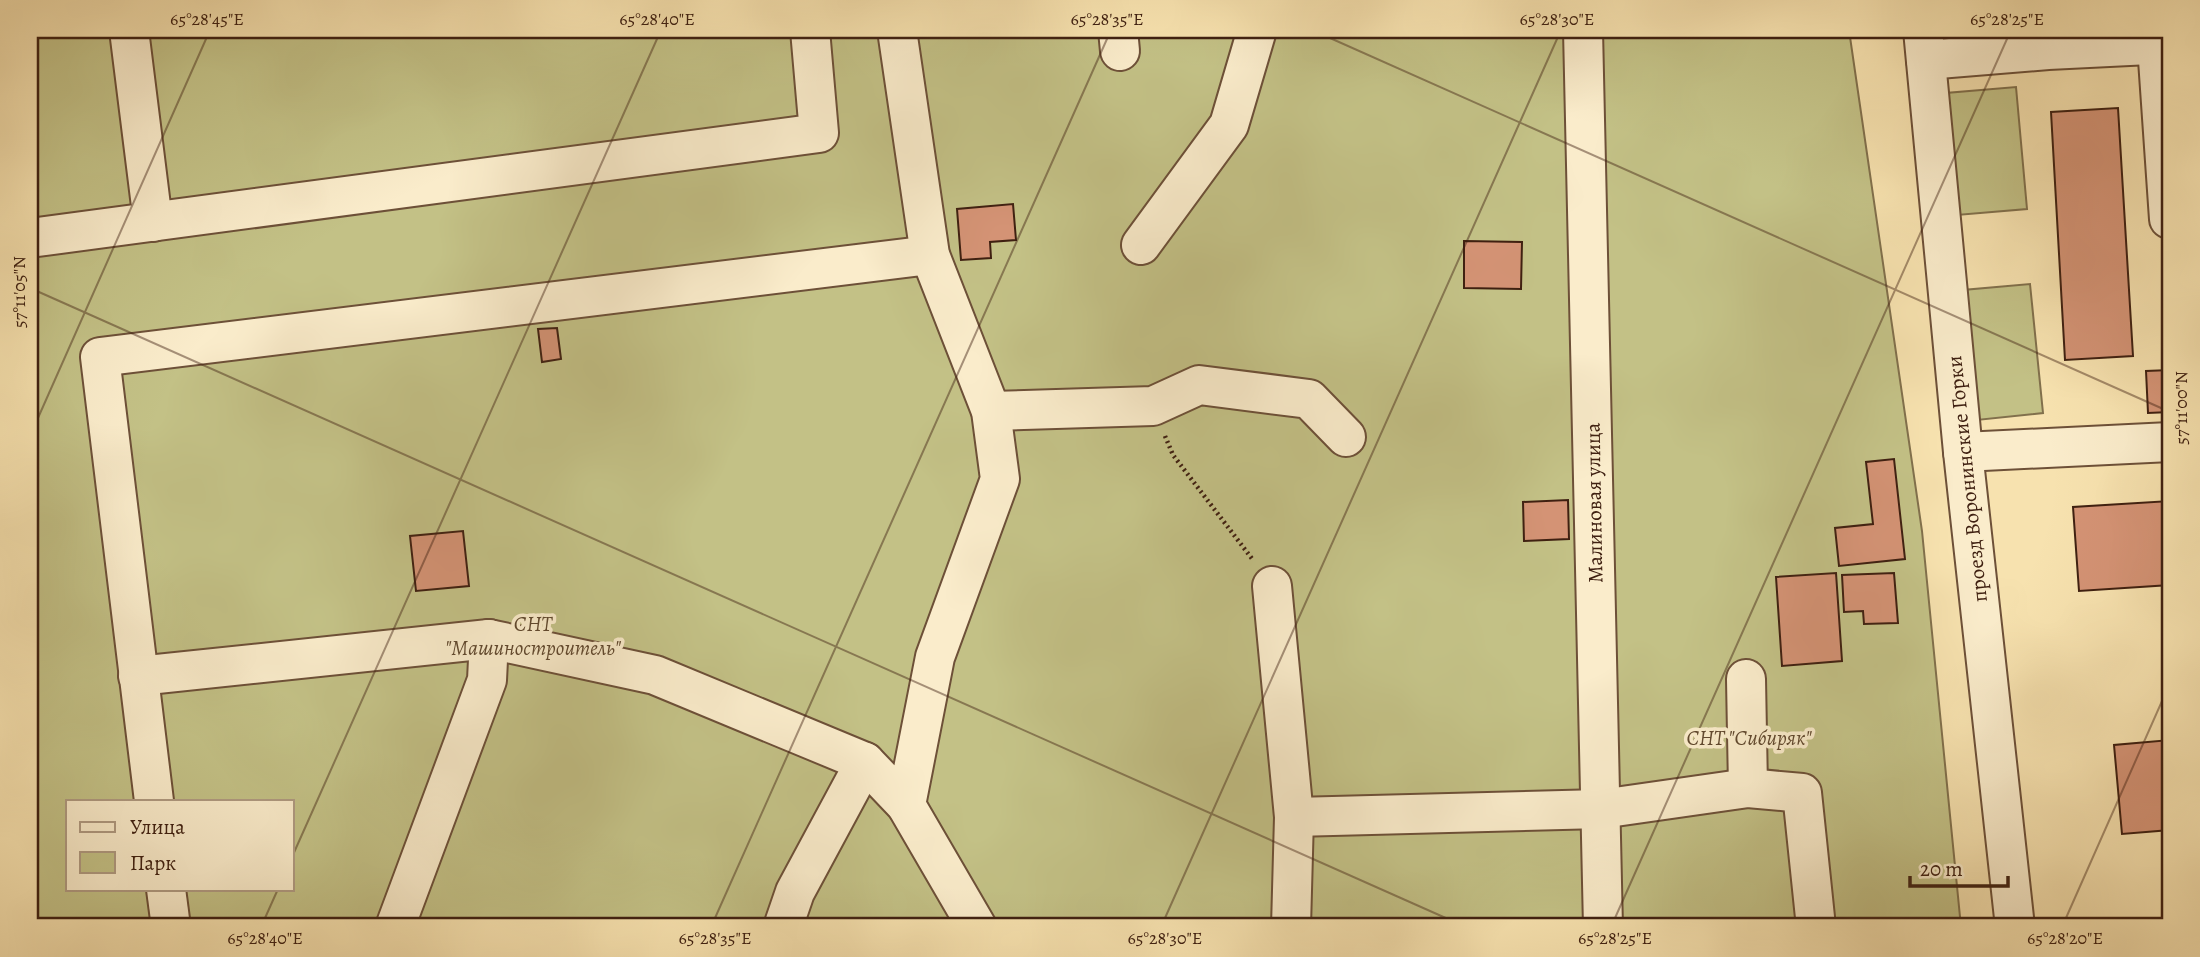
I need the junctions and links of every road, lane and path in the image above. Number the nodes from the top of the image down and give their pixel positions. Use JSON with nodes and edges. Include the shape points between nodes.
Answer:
{"nodes":[{"id":1,"x":129,"y":30,"type":"edge"},
{"id":2,"x":810,"y":30,"type":"edge"},
{"id":3,"x":897,"y":30,"type":"edge"},
{"id":4,"x":1257,"y":30,"type":"edge"},
{"id":5,"x":1583,"y":30,"type":"edge"},
{"id":6,"x":1925,"y":45,"type":"edge"},
{"id":7,"x":2164,"y":45,"type":"edge"},
{"id":8,"x":2169,"y":219,"type":"edge"},
{"id":9,"x":153,"y":222,"type":"junction"},
{"id":10,"x":30,"y":238,"type":"edge"},
{"id":11,"x":1141,"y":245,"type":"dead end"},
{"id":12,"x":930,"y":255,"type":"junction"},
{"id":13,"x":1153,"y":406,"type":"junction"},
{"id":14,"x":991,"y":411,"type":"junction"},
{"id":15,"x":1346,"y":437,"type":"dead end"},
{"id":16,"x":2170,"y":442,"type":"edge"},
{"id":17,"x":1963,"y":452,"type":"junction"},
{"id":18,"x":1272,"y":586,"type":"joint"},
{"id":19,"x":489,"y":639,"type":"junction"},
{"id":20,"x":138,"y":677,"type":"junction"},
{"id":21,"x":1746,"y":679,"type":"dead end"},
{"id":22,"x":864,"y":762,"type":"junction"},
{"id":23,"x":1748,"y":788,"type":"junction"},
{"id":24,"x":154,"y":800,"type":"edge"},
{"id":25,"x":906,"y":805,"type":"junction"},
{"id":26,"x":1601,"y":809,"type":"junction"},
{"id":27,"x":1294,"y":817,"type":"junction"},
{"id":28,"x":166,"y":890,"type":"edge"},
{"id":29,"x":171,"y":927,"type":"edge"},
{"id":30,"x":395,"y":927,"type":"edge"},
{"id":31,"x":783,"y":927,"type":"edge"},
{"id":32,"x":977,"y":927,"type":"edge"},
{"id":33,"x":1291,"y":927,"type":"edge"},
{"id":34,"x":1603,"y":927,"type":"edge"},
{"id":35,"x":1816,"y":927,"type":"edge"},
{"id":36,"x":2015,"y":927,"type":"edge"}],
"edges":[{"from":1,"to":9,"type":"street"},
{"from":2,"to":9,"type":"street","via":[[819,133]]},
{"from":3,"to":12,"type":"street"},
{"from":4,"to":11,"type":"street","via":[[1229,125]]},
{"from":5,"to":26,"type":"street","name":"Малиновая улица"},
{"from":6,"to":7,"type":"street","via":[[2048,50]]},
{"from":6,"to":17,"type":"street","name":"проезд Воронинские Горки"},
{"from":7,"to":8,"type":"street"},
{"from":9,"to":10,"type":"street"},
{"from":12,"to":14,"type":"street"},
{"from":12,"to":20,"type":"street","via":[[100,357]]},
{"from":13,"to":14,"type":"street"},
{"from":13,"to":15,"type":"street","via":[[1199,385],[1309,399]]},
{"from":13,"to":18,"type":"path","via":[[1173,455]]},
{"from":14,"to":25,"type":"street","via":[[1000,479],[935,657]]},
{"from":16,"to":17,"type":"street"},
{"from":17,"to":36,"type":"street","name":"проезд Воронинские Горки"},
{"from":18,"to":27,"type":"street"},
{"from":19,"to":20,"type":"street"},
{"from":19,"to":22,"type":"street","via":[[655,675]]},
{"from":19,"to":30,"type":"street","via":[[487,680]]},
{"from":20,"to":24,"type":"street"},
{"from":21,"to":23,"type":"street"},
{"from":22,"to":25,"type":"street"},
{"from":22,"to":31,"type":"street","via":[[795,892]]},
{"from":23,"to":26,"type":"street"},
{"from":23,"to":35,"type":"street","via":[[1802,793]]},
{"from":25,"to":32,"type":"street"},
{"from":26,"to":27,"type":"street"},
{"from":26,"to":34,"type":"street","name":"Малиновая улица"},
{"from":27,"to":33,"type":"street"},
{"from":28,"to":29,"type":"street"}]}
